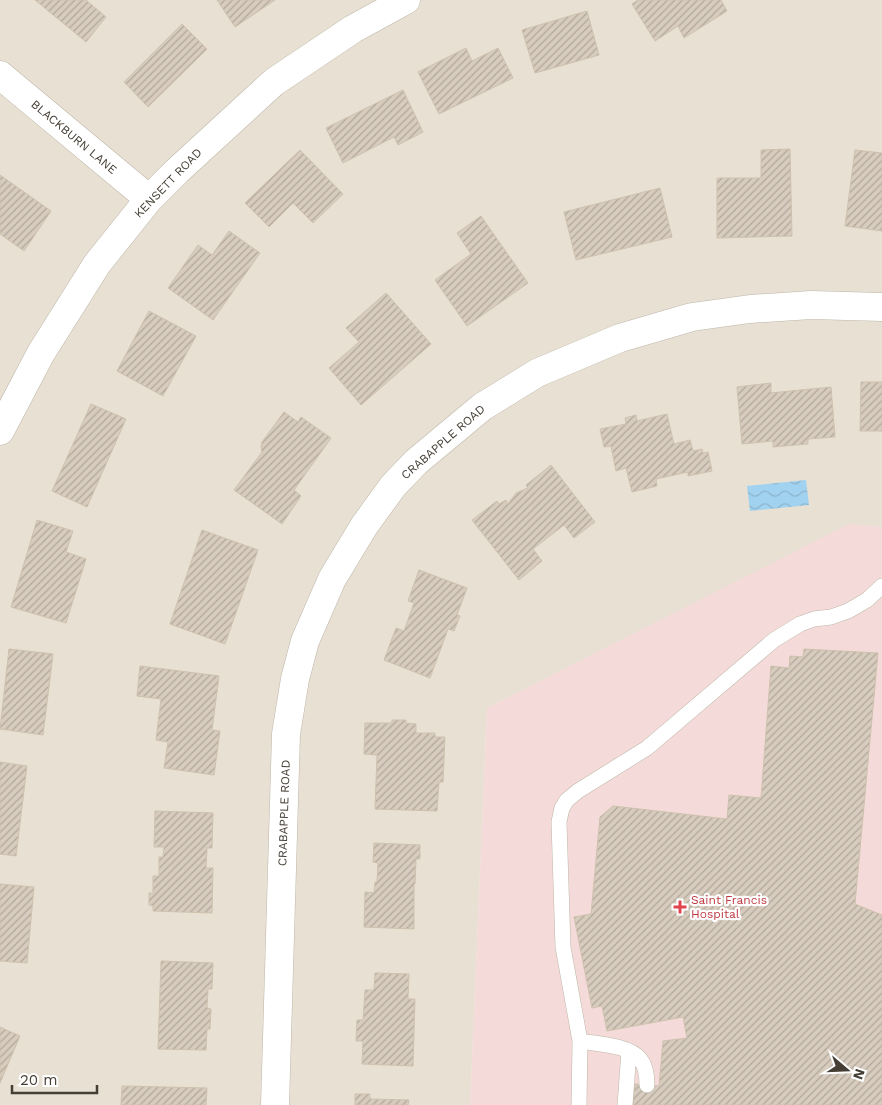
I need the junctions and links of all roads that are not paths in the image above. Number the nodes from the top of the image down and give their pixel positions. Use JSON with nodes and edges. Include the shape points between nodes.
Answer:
{"nodes":[{"id":1,"x":401,"y":1,"type":"edge"},
{"id":2,"x":0,"y":75,"type":"edge"},
{"id":3,"x":149,"y":199,"type":"junction"},
{"id":4,"x":882,"y":307,"type":"edge"},
{"id":5,"x":0,"y":431,"type":"edge"},
{"id":6,"x":882,"y":586,"type":"edge"},
{"id":7,"x":580,"y":1041,"type":"junction"},
{"id":8,"x":629,"y":1052,"type":"junction"},
{"id":9,"x":648,"y":1085,"type":"dead end"},
{"id":10,"x":275,"y":1105,"type":"edge"},
{"id":11,"x":579,"y":1105,"type":"edge"},
{"id":12,"x":625,"y":1105,"type":"edge"}],
"edges":[{"from":1,"to":3,"type":"street","name":"KENSETT ROAD","via":[[274,82]]},
{"from":2,"to":3,"type":"street","name":"BLACKBURN LANE"},
{"from":3,"to":5,"type":"street","name":"KENSETT ROAD","via":[[97,264],[41,353]]},
{"from":4,"to":10,"type":"street","name":"CRABAPPLE ROAD","via":[[750,308],[692,317],[620,338],[537,373],[482,407],[416,462],[393,486],[332,579],[305,641],[295,679],[286,734]]},
{"from":6,"to":7,"type":"lane","via":[[848,611],[800,624],[774,640],[647,748],[567,800],[559,822],[563,947]]},
{"from":7,"to":8,"type":"lane"},
{"from":7,"to":11,"type":"lane"},
{"from":8,"to":9,"type":"lane","via":[[640,1059]]},
{"from":8,"to":12,"type":"lane"}]}
